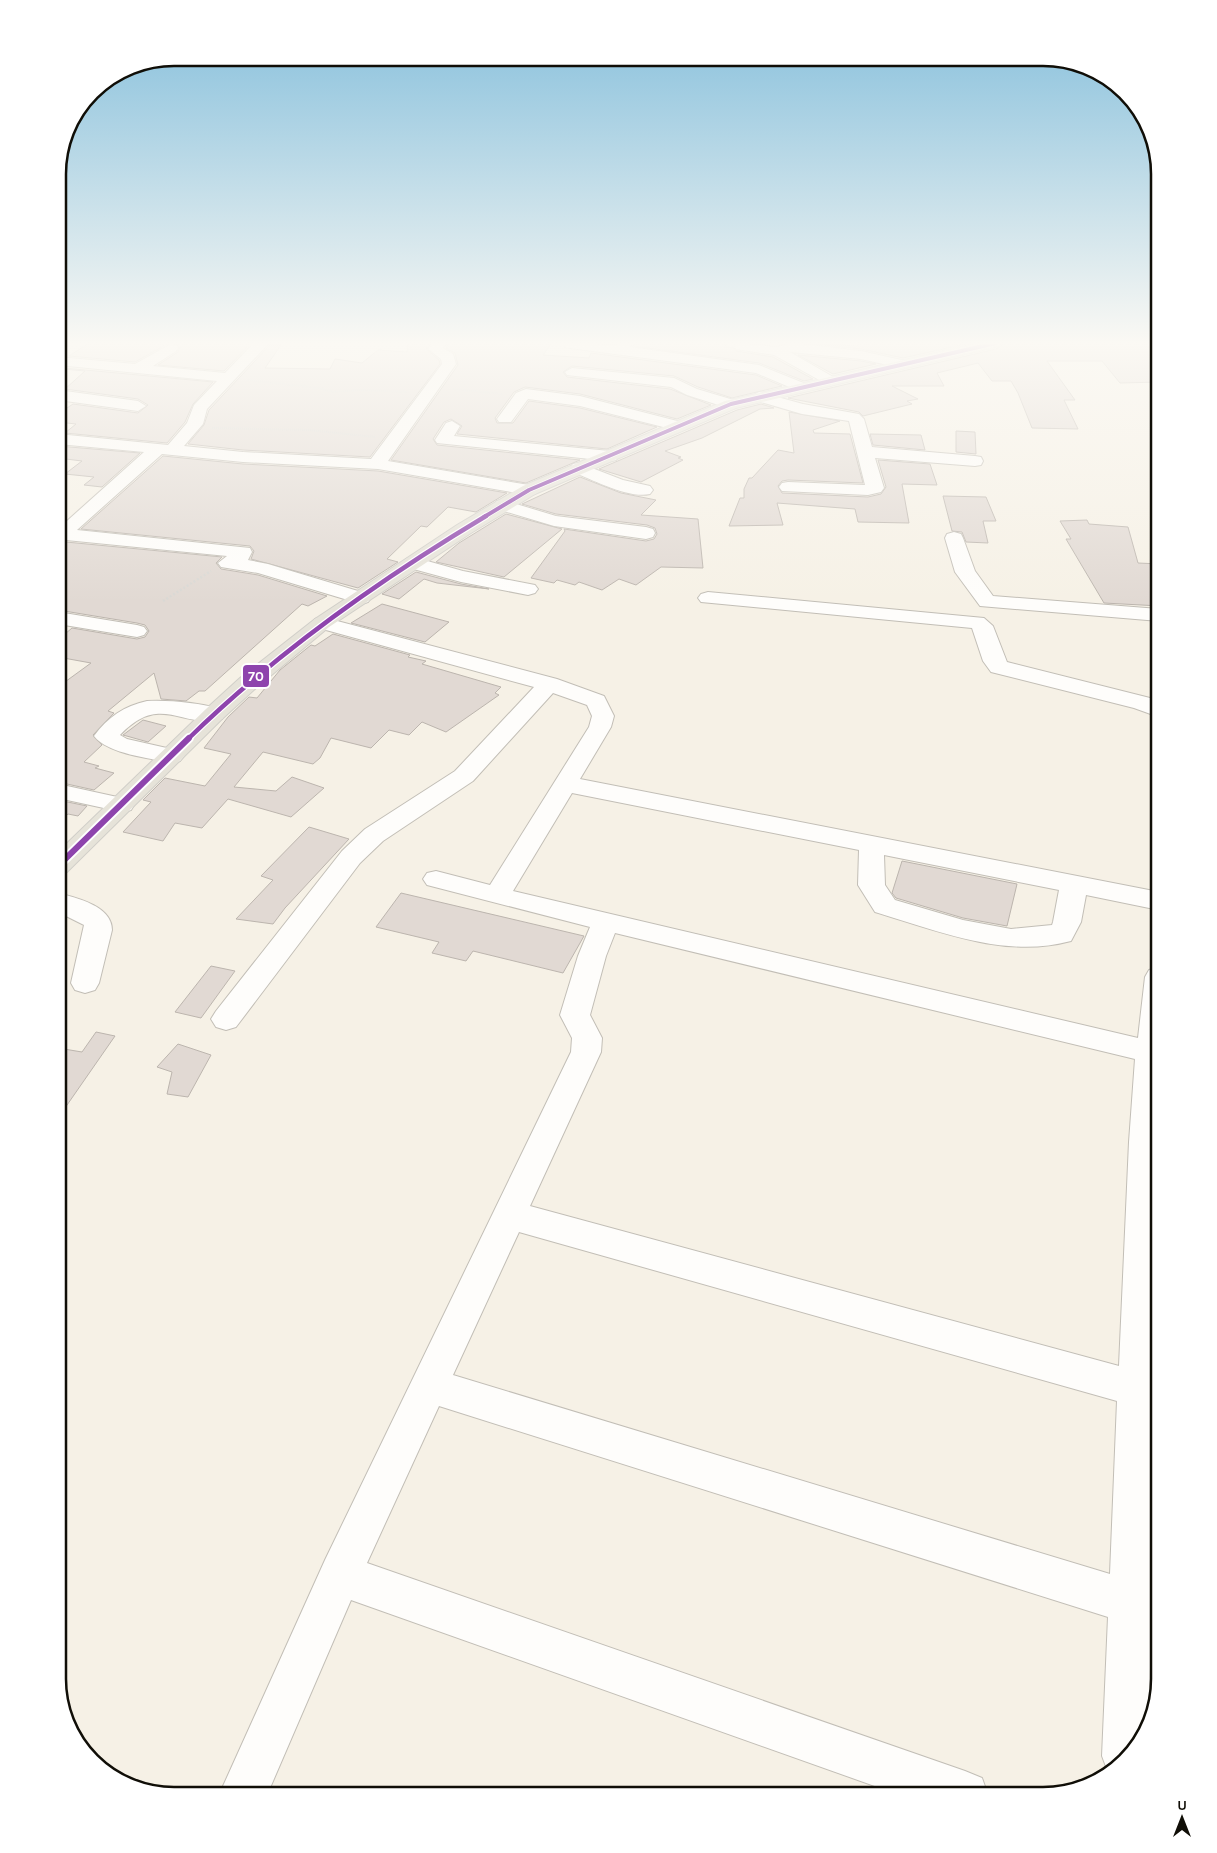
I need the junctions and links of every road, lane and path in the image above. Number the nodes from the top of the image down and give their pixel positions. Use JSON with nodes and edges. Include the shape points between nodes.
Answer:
{"nodes":[{"id":1,"x":189,"y":429,"type":"edge"},
{"id":2,"x":288,"y":429,"type":"edge"},
{"id":3,"x":401,"y":429,"type":"edge"},
{"id":4,"x":450,"y":429,"type":"edge"},
{"id":5,"x":671,"y":429,"type":"edge"},
{"id":6,"x":858,"y":429,"type":"edge"},
{"id":7,"x":395,"y":438,"type":"junction"},
{"id":8,"x":66,"y":440,"type":"edge"},
{"id":9,"x":164,"y":450,"type":"junction"},
{"id":10,"x":864,"y":452,"type":"junction"},
{"id":11,"x":610,"y":456,"type":"junction"},
{"id":12,"x":975,"y":460,"type":"dead end"},
{"id":13,"x":378,"y":464,"type":"junction"},
{"id":14,"x":579,"y":468,"type":"junction"},
{"id":15,"x":788,"y":487,"type":"dead end"},
{"id":16,"x":529,"y":490,"type":"junction"},
{"id":17,"x":644,"y":490,"type":"dead end"},
{"id":18,"x":504,"y":505,"type":"junction"},
{"id":19,"x":66,"y":529,"type":"edge"},
{"id":20,"x":646,"y":533,"type":"dead end"},
{"id":21,"x":66,"y":536,"type":"edge"},
{"id":22,"x":954,"y":538,"type":"dead end"},
{"id":23,"x":228,"y":563,"type":"junction"},
{"id":24,"x":413,"y":563,"type":"junction"},
{"id":25,"x":528,"y":589,"type":"dead end"},
{"id":26,"x":361,"y":598,"type":"junction"},
{"id":27,"x":708,"y":598,"type":"dead end"},
{"id":28,"x":163,"y":601,"type":"dead end"},
{"id":29,"x":1151,"y":614,"type":"edge"},
{"id":30,"x":66,"y":619,"type":"edge"},
{"id":31,"x":322,"y":623,"type":"junction"},
{"id":32,"x":138,"y":631,"type":"dead end"},
{"id":33,"x":549,"y":684,"type":"junction"},
{"id":34,"x":1151,"y":707,"type":"edge"},
{"id":35,"x":214,"y":714,"type":"junction"},
{"id":36,"x":172,"y":756,"type":"junction"},
{"id":37,"x":566,"y":784,"type":"junction"},
{"id":38,"x":66,"y":793,"type":"edge"},
{"id":39,"x":122,"y":805,"type":"junction"},
{"id":40,"x":872,"y":845,"type":"junction"},
{"id":41,"x":66,"y":858,"type":"edge"},
{"id":42,"x":436,"y":879,"type":"dead end"},
{"id":43,"x":1073,"y":884,"type":"junction"},
{"id":44,"x":496,"y":896,"type":"junction"},
{"id":45,"x":1151,"y":899,"type":"edge"},
{"id":46,"x":66,"y":905,"type":"edge"},
{"id":47,"x":606,"y":922,"type":"junction"},
{"id":48,"x":85,"y":983,"type":"dead end"},
{"id":49,"x":226,"y":1019,"type":"dead end"},
{"id":50,"x":1151,"y":1052,"type":"edge"},
{"id":51,"x":1151,"y":1067,"type":"edge"},
{"id":52,"x":510,"y":1215,"type":"junction"},
{"id":53,"x":430,"y":1386,"type":"junction"},
{"id":54,"x":1137,"y":1389,"type":"junction"},
{"id":55,"x":340,"y":1576,"type":"junction"},
{"id":56,"x":1130,"y":1602,"type":"junction"},
{"id":57,"x":1125,"y":1747,"type":"edge"},
{"id":58,"x":247,"y":1787,"type":"edge"},
{"id":59,"x":939,"y":1787,"type":"edge"}],
"edges":[{"from":1,"to":9,"type":"street"},
{"from":2,"to":7,"type":"path"},
{"from":3,"to":7,"type":"street"},
{"from":4,"to":11,"type":"street","via":[[443,440]]},
{"from":5,"to":11,"type":"main road"},
{"from":6,"to":10,"type":"street"},
{"from":7,"to":13,"type":"street","via":[[381,454]]},
{"from":8,"to":9,"type":"street"},
{"from":9,"to":13,"type":"street"},
{"from":9,"to":19,"type":"street"},
{"from":10,"to":12,"type":"street"},
{"from":10,"to":15,"type":"street","via":[[873,490]]},
{"from":11,"to":14,"type":"main road"},
{"from":13,"to":16,"type":"street"},
{"from":14,"to":16,"type":"main road"},
{"from":14,"to":17,"type":"street","via":[[618,484]]},
{"from":16,"to":18,"type":"main road"},
{"from":18,"to":20,"type":"street","via":[[554,521]]},
{"from":18,"to":24,"type":"main road"},
{"from":21,"to":23,"type":"street","via":[[243,552],[242,556]]},
{"from":22,"to":29,"type":"street","via":[[965,572],[987,602]]},
{"from":23,"to":26,"type":"street","via":[[261,568]]},
{"from":23,"to":28,"type":"path"},
{"from":24,"to":25,"type":"street"},
{"from":24,"to":26,"type":"main road"},
{"from":26,"to":31,"type":"main road"},
{"from":27,"to":34,"type":"street","via":[[976,622],[983,626],[999,667]]},
{"from":30,"to":32,"type":"street"},
{"from":31,"to":33,"type":"street"},
{"from":31,"to":35,"type":"main road"},
{"from":33,"to":37,"type":"street","via":[[596,701],[604,716]]},
{"from":33,"to":49,"type":"street","via":[[464,776],[374,835],[351,857]]},
{"from":35,"to":36,"type":"main road"},
{"from":35,"to":36,"type":"street","via":[[154,707],[140,709],[130,713],[106,736],[119,744]]},
{"from":36,"to":39,"type":"main road"},
{"from":37,"to":40,"type":"street"},
{"from":37,"to":44,"type":"street"},
{"from":38,"to":39,"type":"street"},
{"from":39,"to":41,"type":"main road"},
{"from":40,"to":43,"type":"street"},
{"from":40,"to":43,"type":"street","via":[[869,882],[877,899],[885,906],[962,929],[1011,938],[1061,934],[1072,908]]},
{"from":42,"to":44,"type":"street"},
{"from":43,"to":45,"type":"street"},
{"from":44,"to":47,"type":"street"},
{"from":46,"to":48,"type":"street","via":[[98,921]]},
{"from":47,"to":50,"type":"street"},
{"from":47,"to":52,"type":"street","via":[[592,956],[575,1015],[588,1038],[586,1052]]},
{"from":51,"to":54,"type":"street"},
{"from":52,"to":53,"type":"street"},
{"from":52,"to":54,"type":"street"},
{"from":53,"to":55,"type":"street"},
{"from":53,"to":56,"type":"street"},
{"from":54,"to":56,"type":"street"},
{"from":55,"to":58,"type":"street"},
{"from":55,"to":59,"type":"street"},
{"from":56,"to":57,"type":"street"}]}
